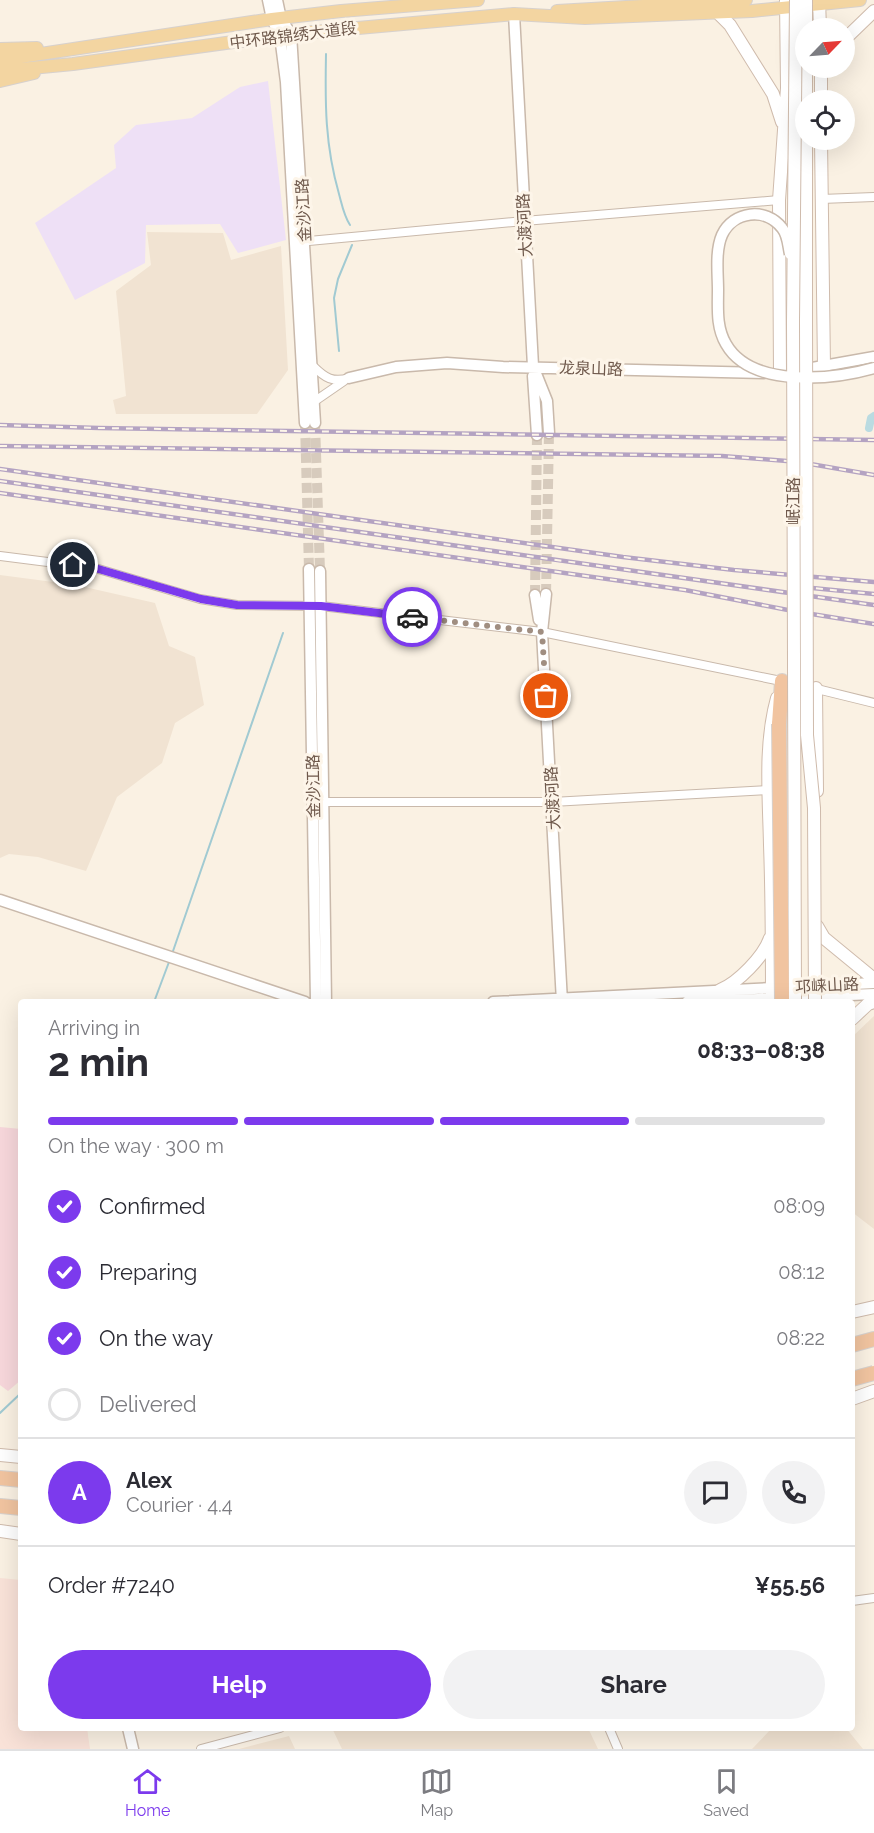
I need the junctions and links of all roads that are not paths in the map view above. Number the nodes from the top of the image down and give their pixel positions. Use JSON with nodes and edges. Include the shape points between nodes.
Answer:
{"nodes":[{"id":1,"x":268,"y":0,"type":"edge"},
{"id":2,"x":277,"y":0,"type":"edge"},
{"id":3,"x":478,"y":0,"type":"edge"},
{"id":4,"x":746,"y":0,"type":"edge"},
{"id":5,"x":806,"y":0,"type":"edge"},
{"id":6,"x":860,"y":0,"type":"edge"},
{"id":7,"x":789,"y":2,"type":"edge"},
{"id":8,"x":819,"y":2,"type":"edge"},
{"id":9,"x":874,"y":11,"type":"edge"},
{"id":10,"x":718,"y":12,"type":"junction"},
{"id":11,"x":514,"y":14,"type":"junction"},
{"id":12,"x":806,"y":18,"type":"edge"},
{"id":13,"x":820,"y":18,"type":"edge"},
{"id":14,"x":277,"y":19,"type":"junction"},
{"id":15,"x":855,"y":29,"type":"edge"},
{"id":16,"x":285,"y":35,"type":"junction"},
{"id":17,"x":1,"y":65,"type":"edge"},
{"id":18,"x":785,"y":130,"type":"junction"},
{"id":19,"x":806,"y":150,"type":"edge"},
{"id":20,"x":821,"y":150,"type":"edge"},
{"id":21,"x":874,"y":197,"type":"edge"},
{"id":22,"x":822,"y":199,"type":"junction"},
{"id":23,"x":779,"y":200,"type":"junction"},
{"id":24,"x":524,"y":220,"type":"junction"},
{"id":25,"x":299,"y":242,"type":"junction"},
{"id":26,"x":794,"y":277,"type":"junction"},
{"id":27,"x":874,"y":357,"type":"edge"},
{"id":28,"x":313,"y":366,"type":"junction"},
{"id":29,"x":533,"y":366,"type":"junction"},
{"id":30,"x":824,"y":367,"type":"junction"},
{"id":31,"x":874,"y":368,"type":"edge"},
{"id":32,"x":780,"y":373,"type":"junction"},
{"id":33,"x":349,"y":378,"type":"junction"},
{"id":34,"x":315,"y":401,"type":"junction"},
{"id":35,"x":549,"y":433,"type":"tunnel mouth"},
{"id":36,"x":537,"y":435,"type":"tunnel mouth"},
{"id":37,"x":0,"y":556,"type":"edge"},
{"id":38,"x":314,"y":570,"type":"tunnel mouth"},
{"id":39,"x":540,"y":594,"type":"tunnel mouth"},
{"id":40,"x":316,"y":606,"type":"junction"},
{"id":41,"x":542,"y":632,"type":"junction"},
{"id":42,"x":782,"y":681,"type":"junction"},
{"id":43,"x":816,"y":688,"type":"junction"},
{"id":44,"x":874,"y":703,"type":"edge"},
{"id":45,"x":769,"y":790,"type":"junction"},
{"id":46,"x":319,"y":802,"type":"junction"},
{"id":47,"x":552,"y":802,"type":"junction"},
{"id":48,"x":5,"y":901,"type":"edge"},
{"id":49,"x":817,"y":926,"type":"junction"},
{"id":50,"x":773,"y":931,"type":"junction"},
{"id":51,"x":874,"y":981,"type":"edge"},
{"id":52,"x":874,"y":994,"type":"edge"},
{"id":53,"x":722,"y":997,"type":"edge"},
{"id":54,"x":774,"y":997,"type":"edge"},
{"id":55,"x":817,"y":997,"type":"edge"},
{"id":56,"x":311,"y":999,"type":"edge"},
{"id":57,"x":318,"y":999,"type":"edge"},
{"id":58,"x":562,"y":999,"type":"edge"},
{"id":59,"x":615,"y":999,"type":"edge"},
{"id":60,"x":795,"y":999,"type":"edge"},
{"id":61,"x":874,"y":1002,"type":"edge"},
{"id":62,"x":855,"y":1016,"type":"edge"},
{"id":63,"x":874,"y":1307,"type":"edge"},
{"id":64,"x":855,"y":1310,"type":"edge"},
{"id":65,"x":874,"y":1339,"type":"edge"},
{"id":66,"x":855,"y":1343,"type":"edge"},
{"id":67,"x":874,"y":1366,"type":"edge"},
{"id":68,"x":855,"y":1373,"type":"edge"},
{"id":69,"x":855,"y":1374,"type":"edge"},
{"id":70,"x":874,"y":1374,"type":"edge"},
{"id":71,"x":855,"y":1378,"type":"edge"},
{"id":72,"x":874,"y":1391,"type":"edge"},
{"id":73,"x":855,"y":1398,"type":"edge"},
{"id":74,"x":0,"y":1455,"type":"edge"},
{"id":75,"x":18,"y":1457,"type":"edge"},
{"id":76,"x":0,"y":1478,"type":"edge"},
{"id":77,"x":18,"y":1480,"type":"edge"},
{"id":78,"x":0,"y":1506,"type":"edge"},
{"id":79,"x":18,"y":1508,"type":"edge"},
{"id":80,"x":0,"y":1531,"type":"edge"},
{"id":81,"x":18,"y":1534,"type":"edge"},
{"id":82,"x":874,"y":1598,"type":"edge"},
{"id":83,"x":855,"y":1601,"type":"edge"},
{"id":84,"x":129,"y":1731,"type":"edge"},
{"id":85,"x":268,"y":1731,"type":"edge"},
{"id":86,"x":610,"y":1731,"type":"edge"},
{"id":87,"x":133,"y":1749,"type":"edge"},
{"id":88,"x":201,"y":1749,"type":"edge"},
{"id":89,"x":618,"y":1749,"type":"edge"}],
"edges":[{"from":1,"to":14,"type":"street","name":"金沙江路"},
{"from":2,"to":14,"type":"street","name":"金沙江路"},
{"from":3,"to":14,"type":"main road","name":"中环路锦绣大道段"},
{"from":4,"to":11,"type":"main road"},
{"from":5,"to":12,"type":"main road","bridge":true},
{"from":6,"to":8,"type":"main road"},
{"from":7,"to":8,"type":"main road"},
{"from":7,"to":10,"type":"main road"},
{"from":7,"to":18,"type":"main road"},
{"from":7,"to":26,"type":"main road","name":"岷江路","bridge":true},
{"from":8,"to":13,"type":"main road"},
{"from":9,"to":15,"type":"main road"},
{"from":10,"to":11,"type":"main road","via":[[585,18]]},
{"from":10,"to":18,"type":"main road","via":[[773,94]]},
{"from":11,"to":16,"type":"main road","name":"中环路锦绣大道段"},
{"from":11,"to":24,"type":"street","name":"大渡河路"},
{"from":14,"to":16,"type":"street","name":"金沙江路"},
{"from":14,"to":17,"type":"main road","name":"中环路锦绣大道段","via":[[71,48]]},
{"from":16,"to":17,"type":"main road","name":"中环路锦绣大道段","via":[[73,64]]},
{"from":16,"to":25,"type":"street","name":"金沙江路"},
{"from":18,"to":23,"type":"main road"},
{"from":19,"to":55,"type":"main road","name":"岷江路","bridge":true,"via":[[807,735],[814,808]]},
{"from":20,"to":22,"type":"main road"},
{"from":21,"to":22,"type":"street"},
{"from":22,"to":30,"type":"main road"},
{"from":23,"to":24,"type":"street"},
{"from":23,"to":32,"type":"main road"},
{"from":24,"to":25,"type":"street"},
{"from":24,"to":29,"type":"street","name":"大渡河路"},
{"from":25,"to":28,"type":"street","name":"金沙江路"},
{"from":25,"to":34,"type":"street","name":"金沙江路","via":[[310,423]]},
{"from":26,"to":31,"type":"street","bridge":true,"via":[[784,230],[774,219],[751,214],[731,222],[722,236],[718,256],[718,317],[721,333],[735,356],[760,372],[783,377],[846,374]]},
{"from":26,"to":60,"type":"main road","name":"岷江路","bridge":true},
{"from":27,"to":30,"type":"street","name":"龙泉山路"},
{"from":28,"to":33,"type":"street","name":"龙泉山路","via":[[335,381]]},
{"from":28,"to":34,"type":"street","name":"金沙江路"},
{"from":29,"to":32,"type":"street","name":"龙泉山路"},
{"from":29,"to":33,"type":"street","name":"龙泉山路","via":[[447,363]]},
{"from":29,"to":35,"type":"street","name":"大渡河路","via":[[547,401]]},
{"from":29,"to":36,"type":"street"},
{"from":30,"to":32,"type":"street","name":"龙泉山路"},
{"from":33,"to":34,"type":"street"},
{"from":37,"to":40,"type":"street","via":[[95,568],[201,599],[237,605]]},
{"from":38,"to":40,"type":"street","name":"金沙江路"},
{"from":39,"to":41,"type":"street","name":"大渡河路"},
{"from":40,"to":41,"type":"street"},
{"from":40,"to":46,"type":"street","name":"金沙江路"},
{"from":41,"to":42,"type":"street"},
{"from":41,"to":47,"type":"street","name":"大渡河路"},
{"from":42,"to":43,"type":"street"},
{"from":42,"to":45,"type":"main road","via":[[770,723]]},
{"from":42,"to":54,"type":"highway","bridge":true},
{"from":43,"to":44,"type":"street"},
{"from":43,"to":49,"type":"main road"},
{"from":45,"to":47,"type":"street"},
{"from":45,"to":50,"type":"main road"},
{"from":46,"to":47,"type":"street"},
{"from":46,"to":57,"type":"street","name":"金沙江路"},
{"from":47,"to":58,"type":"street","name":"大渡河路"},
{"from":48,"to":56,"type":"street"},
{"from":49,"to":51,"type":"main road","via":[[824,938]]},
{"from":49,"to":55,"type":"main road"},
{"from":50,"to":53,"type":"main road","via":[[766,949]]},
{"from":50,"to":54,"type":"main road"},
{"from":51,"to":55,"type":"street","name":"邛崃山路"},
{"from":52,"to":55,"type":"street","name":"邛崃山路"},
{"from":53,"to":54,"type":"street","name":"邛崃山路"},
{"from":53,"to":59,"type":"street","name":"邛崃山路"},
{"from":54,"to":55,"type":"street","name":"邛崃山路"},
{"from":61,"to":62,"type":"main road"},
{"from":63,"to":64,"type":"main road"},
{"from":65,"to":66,"type":"highway"},
{"from":67,"to":68,"type":"highway"},
{"from":69,"to":70,"type":"highway"},
{"from":70,"to":71,"type":"highway","bridge":true},
{"from":72,"to":73,"type":"main road"},
{"from":74,"to":75,"type":"main road"},
{"from":76,"to":77,"type":"highway"},
{"from":78,"to":79,"type":"highway"},
{"from":80,"to":81,"type":"main road"},
{"from":82,"to":83,"type":"street"},
{"from":84,"to":87,"type":"street"},
{"from":85,"to":88,"type":"street"},
{"from":86,"to":89,"type":"street"}]}
